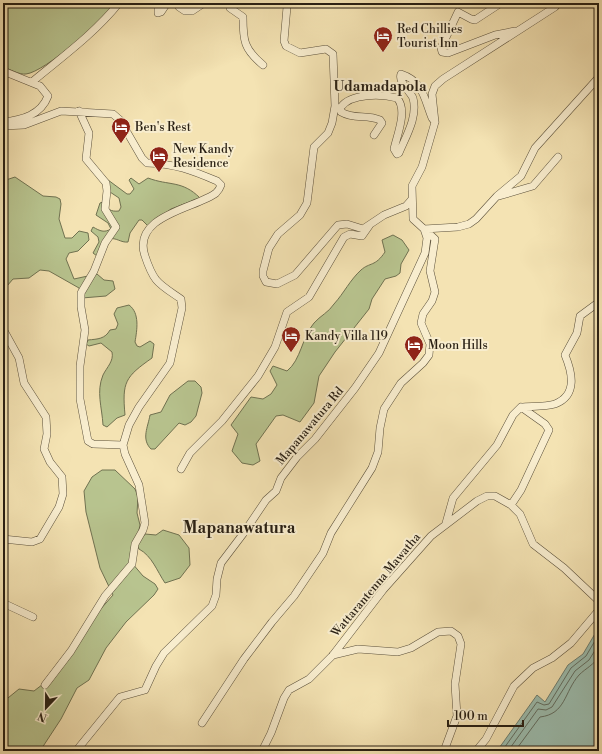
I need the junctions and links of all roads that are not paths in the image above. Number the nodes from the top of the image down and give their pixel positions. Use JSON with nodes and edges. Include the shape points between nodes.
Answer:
{"nodes":[{"id":1,"x":119,"y":3,"type":"edge"},
{"id":2,"x":158,"y":3,"type":"edge"},
{"id":3,"x":167,"y":3,"type":"edge"},
{"id":4,"x":180,"y":3,"type":"edge"},
{"id":5,"x":204,"y":3,"type":"edge"},
{"id":6,"x":229,"y":3,"type":"edge"},
{"id":7,"x":284,"y":3,"type":"edge"},
{"id":8,"x":501,"y":3,"type":"edge"},
{"id":9,"x":558,"y":3,"type":"edge"},
{"id":10,"x":521,"y":29,"type":"junction"},
{"id":11,"x":263,"y":65,"type":"dead end"},
{"id":12,"x":3,"y":72,"type":"edge"},
{"id":13,"x":599,"y":77,"type":"edge"},
{"id":14,"x":32,"y":82,"type":"junction"},
{"id":15,"x":79,"y":111,"type":"junction"},
{"id":16,"x":3,"y":122,"type":"edge"},
{"id":17,"x":435,"y":122,"type":"junction"},
{"id":18,"x":3,"y":126,"type":"edge"},
{"id":19,"x":374,"y":135,"type":"dead end"},
{"id":20,"x":558,"y":158,"type":"dead end"},
{"id":21,"x":497,"y":196,"type":"junction"},
{"id":22,"x":412,"y":199,"type":"junction"},
{"id":23,"x":369,"y":225,"type":"junction"},
{"id":24,"x":424,"y":229,"type":"junction"},
{"id":25,"x":599,"y":302,"type":"edge"},
{"id":26,"x":3,"y":329,"type":"edge"},
{"id":27,"x":521,"y":407,"type":"junction"},
{"id":28,"x":123,"y":444,"type":"junction"},
{"id":29,"x":181,"y":469,"type":"dead end"},
{"id":30,"x":511,"y":505,"type":"junction"},
{"id":31,"x":446,"y":523,"type":"junction"},
{"id":32,"x":3,"y":539,"type":"edge"},
{"id":33,"x":599,"y":601,"type":"edge"},
{"id":34,"x":3,"y":604,"type":"edge"},
{"id":35,"x":599,"y":610,"type":"edge"},
{"id":36,"x":33,"y":617,"type":"dead end"},
{"id":37,"x":333,"y":655,"type":"junction"},
{"id":38,"x":46,"y":685,"type":"dead end"},
{"id":39,"x":202,"y":723,"type":"dead end"},
{"id":40,"x":76,"y":751,"type":"edge"},
{"id":41,"x":262,"y":751,"type":"edge"},
{"id":42,"x":444,"y":751,"type":"edge"},
{"id":43,"x":476,"y":751,"type":"edge"}],
"edges":[{"from":1,"to":14,"type":"street","via":[[82,42]]},
{"from":2,"to":3,"type":"street","via":[[158,13]]},
{"from":4,"to":5,"type":"street","via":[[179,7],[184,11],[192,11]]},
{"from":6,"to":11,"type":"street","via":[[230,8],[242,17],[243,32],[250,55]]},
{"from":7,"to":23,"type":"street","via":[[287,7],[284,40],[286,46],[300,53],[326,49],[333,54],[335,106],[328,133],[314,147],[307,203],[300,215],[278,234],[269,248],[263,271],[266,282],[277,284],[295,275],[338,225],[347,224],[363,229]]},
{"from":8,"to":10,"type":"street","via":[[475,20],[458,12],[441,48],[442,52],[448,53],[495,35]]},
{"from":9,"to":10,"type":"street"},
{"from":10,"to":17,"type":"street","via":[[435,86],[432,94]]},
{"from":12,"to":14,"type":"street"},
{"from":13,"to":21,"type":"street","via":[[535,148],[521,176]]},
{"from":14,"to":16,"type":"street","via":[[46,91],[48,96],[43,108],[24,118]]},
{"from":15,"to":18,"type":"street","via":[[61,111],[24,125]]},
{"from":15,"to":28,"type":"street","via":[[89,132],[86,159],[106,183],[105,209],[116,227],[105,243],[94,271],[81,293],[80,307],[85,330],[80,366],[80,399],[88,441],[93,444]]},
{"from":15,"to":28,"type":"street","via":[[113,114],[120,120],[147,163],[181,166],[221,185],[216,193],[158,221],[144,240],[144,252],[152,276],[181,299],[182,308],[170,363],[139,408]]},
{"from":17,"to":19,"type":"street","via":[[420,85],[401,74],[400,79],[412,96],[414,108],[412,122],[400,153],[397,154],[394,149],[402,116],[402,108],[397,98],[359,97],[350,99],[341,107],[341,112],[350,117],[372,116],[380,120],[382,123]]},
{"from":17,"to":22,"type":"street","via":[[426,156],[412,186]]},
{"from":20,"to":21,"type":"street","via":[[533,186]]},
{"from":21,"to":24,"type":"street","via":[[469,224]]},
{"from":22,"to":23,"type":"street","via":[[406,206],[384,215]]},
{"from":22,"to":24,"type":"street","via":[[413,219]]},
{"from":23,"to":29,"type":"street","via":[[362,236],[350,234],[344,237],[309,297],[287,312],[275,347],[258,376],[222,421],[190,453]]},
{"from":24,"to":39,"type":"street","via":[[435,238],[430,271],[435,292],[421,323],[430,344],[428,355],[402,383],[384,409],[378,452],[372,468],[331,533],[323,553],[294,596],[244,659]]},
{"from":24,"to":40,"type":"street","name":"Mapanawatura Rd","via":[[427,238],[425,253],[378,353],[356,388],[297,457],[281,478],[276,490],[221,563],[212,606],[164,653],[145,690],[120,696]]},
{"from":25,"to":27,"type":"street","via":[[580,316],[577,333],[565,355],[572,381],[569,392],[555,404]]},
{"from":26,"to":32,"type":"street","via":[[20,358],[24,383],[46,417],[47,434],[44,449],[62,477],[63,494],[59,507],[40,539],[32,542]]},
{"from":27,"to":30,"type":"street","via":[[545,424],[549,430],[521,490]]},
{"from":27,"to":31,"type":"street","via":[[493,450],[453,498]]},
{"from":28,"to":38,"type":"street","via":[[139,485],[145,523],[143,530],[135,544],[132,564],[105,596],[71,651]]},
{"from":30,"to":31,"type":"street","name":"Wattarantenna Mawatha","via":[[495,496],[487,496]]},
{"from":30,"to":33,"type":"street","name":"Wattarantenna Mawatha","via":[[520,514],[533,544],[564,568]]},
{"from":31,"to":37,"type":"street","name":"Wattarantenna Mawatha","via":[[431,536],[383,590]]},
{"from":34,"to":36,"type":"street"},
{"from":35,"to":43,"type":"street","via":[[571,643],[552,658],[533,668],[514,686],[486,739]]},
{"from":37,"to":41,"type":"street","name":"Wattarantenna Mawatha","via":[[308,679],[289,690]]},
{"from":37,"to":42,"type":"street","via":[[358,649],[398,652],[411,648],[438,632],[451,631],[458,636],[461,644],[455,684],[456,716]]}]}
